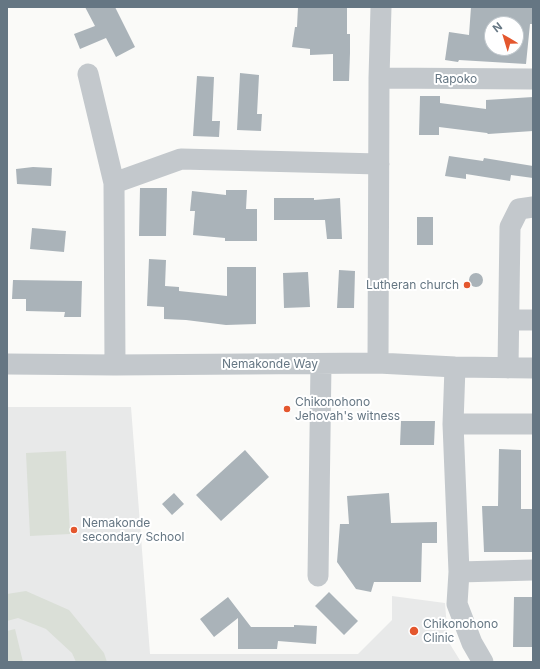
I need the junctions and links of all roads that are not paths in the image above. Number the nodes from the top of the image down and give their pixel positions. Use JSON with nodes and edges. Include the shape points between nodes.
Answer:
{"nodes":[{"id":1,"x":381,"y":7,"type":"edge"},
{"id":2,"x":88,"y":74,"type":"dead end"},
{"id":3,"x":379,"y":78,"type":"junction"},
{"id":4,"x":533,"y":79,"type":"edge"},
{"id":5,"x":379,"y":164,"type":"junction"},
{"id":6,"x":114,"y":183,"type":"junction"},
{"id":7,"x":526,"y":208,"type":"edge"},
{"id":8,"x":509,"y":320,"type":"junction"},
{"id":9,"x":533,"y":320,"type":"edge"},
{"id":10,"x":378,"y":363,"type":"junction"},
{"id":11,"x":7,"y":364,"type":"edge"},
{"id":12,"x":321,"y":364,"type":"junction"},
{"id":13,"x":115,"y":365,"type":"junction"},
{"id":14,"x":455,"y":367,"type":"junction"},
{"id":15,"x":508,"y":368,"type":"junction"},
{"id":16,"x":533,"y":368,"type":"edge"},
{"id":17,"x":453,"y":424,"type":"junction"},
{"id":18,"x":533,"y":424,"type":"edge"},
{"id":19,"x":533,"y":570,"type":"edge"},
{"id":20,"x":459,"y":572,"type":"junction"},
{"id":21,"x":318,"y":576,"type":"dead end"},
{"id":22,"x":483,"y":662,"type":"edge"}],
"edges":[{"from":1,"to":3,"type":"street"},
{"from":2,"to":6,"type":"street"},
{"from":3,"to":4,"type":"street","name":"Rapoko"},
{"from":3,"to":5,"type":"street"},
{"from":5,"to":6,"type":"street","via":[[181,159]]},
{"from":5,"to":10,"type":"street"},
{"from":6,"to":13,"type":"street"},
{"from":7,"to":8,"type":"street","via":[[510,227]]},
{"from":8,"to":9,"type":"street"},
{"from":8,"to":15,"type":"street"},
{"from":10,"to":12,"type":"street","name":"Nemakonde Way"},
{"from":10,"to":14,"type":"street","name":"Nemakonde Way"},
{"from":11,"to":13,"type":"street","name":"Nemakonde Way"},
{"from":12,"to":13,"type":"street","name":"Nemakonde Way"},
{"from":12,"to":21,"type":"street"},
{"from":14,"to":15,"type":"street","name":"Nemakonde Way"},
{"from":14,"to":17,"type":"street"},
{"from":15,"to":16,"type":"street","name":"Nemakonde Way"},
{"from":17,"to":18,"type":"street"},
{"from":17,"to":20,"type":"street"},
{"from":19,"to":20,"type":"street"},
{"from":20,"to":22,"type":"street","via":[[457,604],[472,643]]}]}
